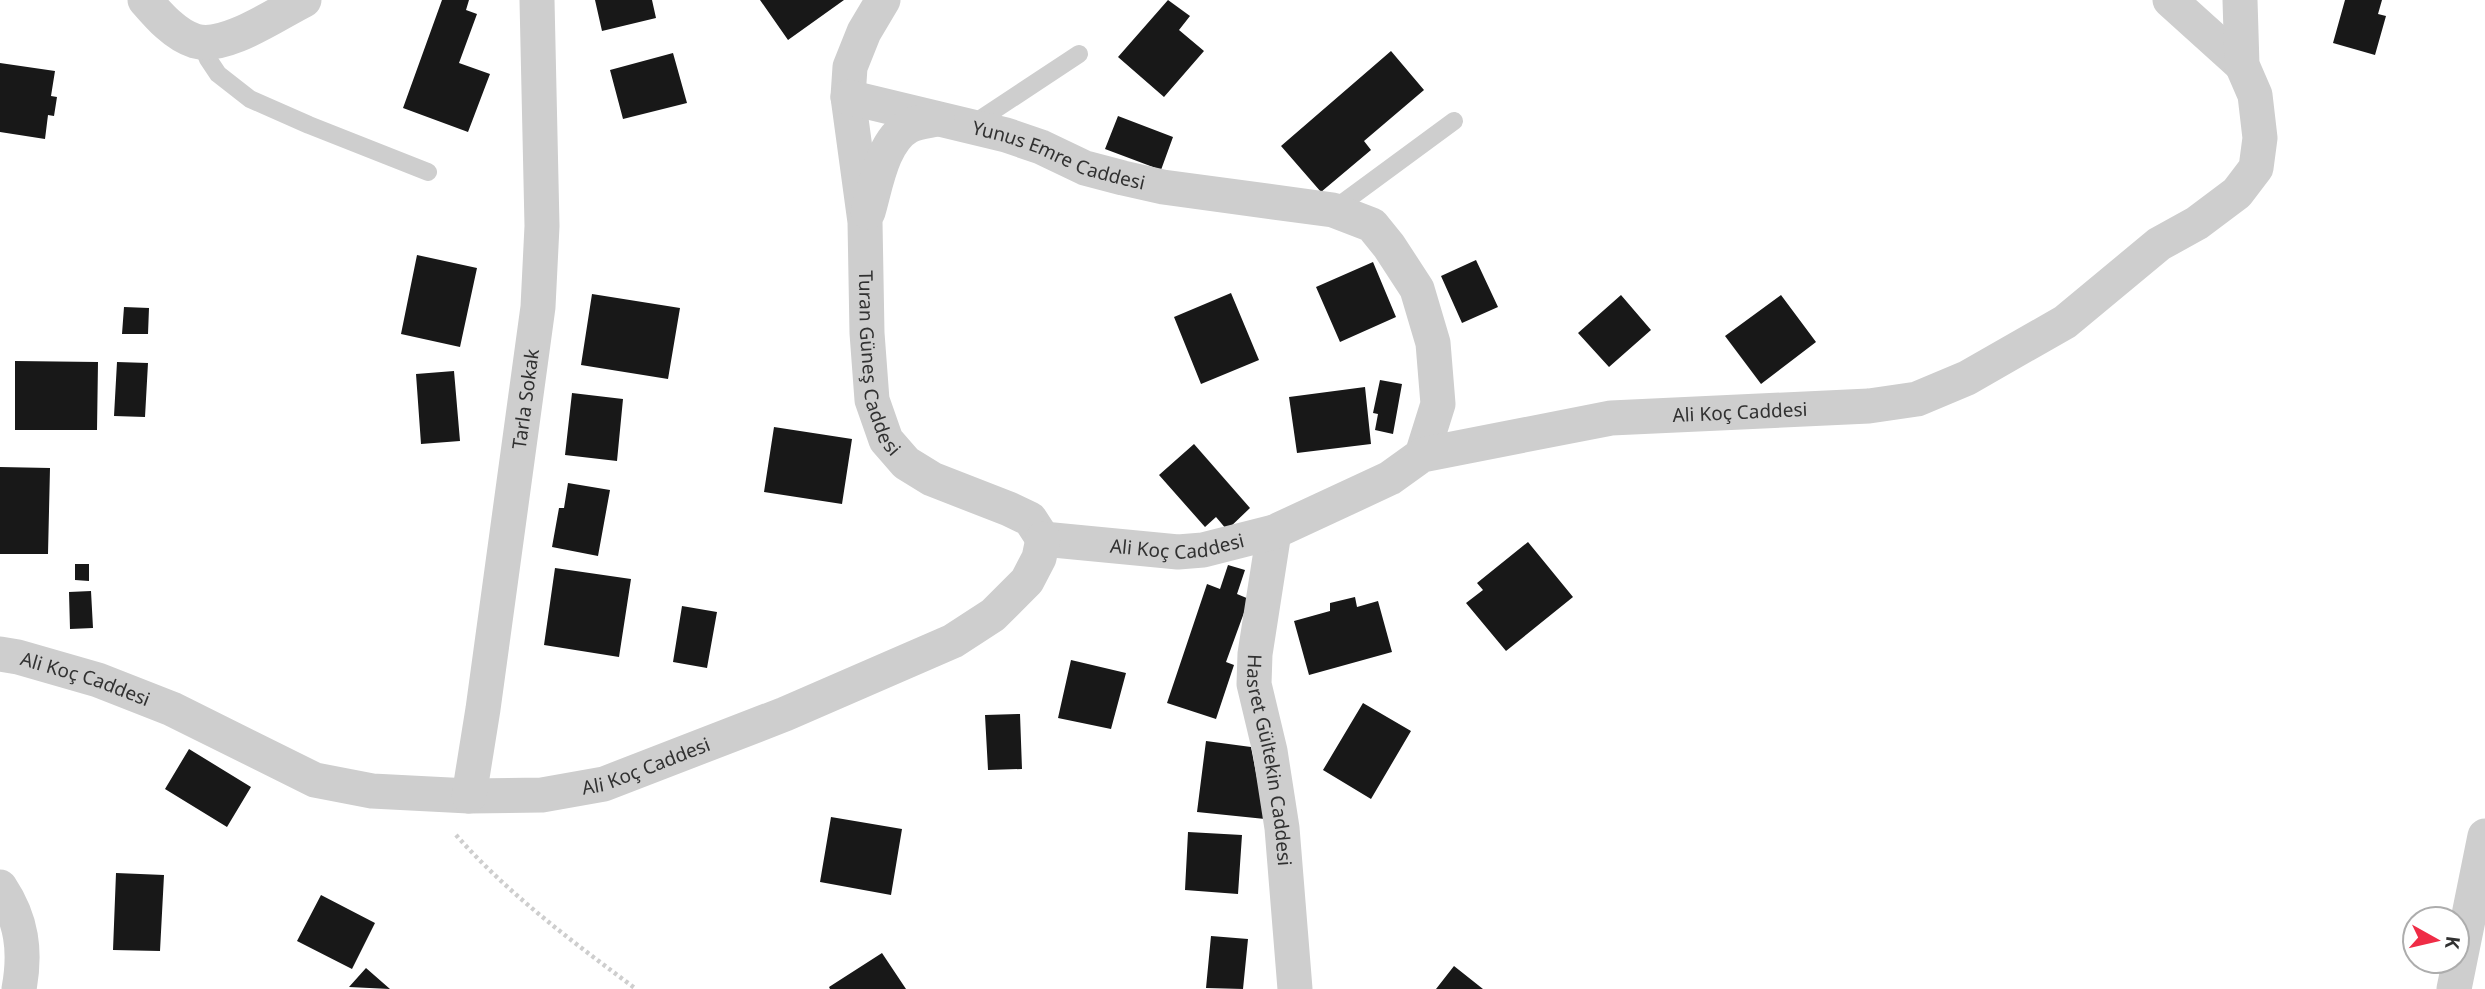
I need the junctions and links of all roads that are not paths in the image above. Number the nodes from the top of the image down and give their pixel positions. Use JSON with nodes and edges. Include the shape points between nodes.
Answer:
{"nodes":[{"id":1,"x":145,"y":0,"type":"edge"},
{"id":2,"x":304,"y":0,"type":"edge"},
{"id":3,"x":537,"y":0,"type":"edge"},
{"id":4,"x":883,"y":0,"type":"edge"},
{"id":5,"x":2170,"y":0,"type":"edge"},
{"id":6,"x":2240,"y":0,"type":"edge"},
{"id":7,"x":201,"y":42,"type":"junction"},
{"id":8,"x":1079,"y":54,"type":"dead end"},
{"id":9,"x":2242,"y":65,"type":"junction"},
{"id":10,"x":848,"y":97,"type":"junction"},
{"id":11,"x":1454,"y":121,"type":"dead end"},
{"id":12,"x":953,"y":123,"type":"junction"},
{"id":13,"x":428,"y":172,"type":"dead end"},
{"id":14,"x":1333,"y":210,"type":"junction"},
{"id":15,"x":865,"y":222,"type":"junction"},
{"id":16,"x":1422,"y":455,"type":"junction"},
{"id":17,"x":1274,"y":532,"type":"junction"},
{"id":18,"x":1043,"y":539,"type":"junction"},
{"id":19,"x":0,"y":654,"type":"edge"},
{"id":20,"x":469,"y":796,"type":"junction"},
{"id":21,"x":2485,"y":836,"type":"edge"},
{"id":22,"x":0,"y":887,"type":"edge"},
{"id":23,"x":19,"y":989,"type":"edge"},
{"id":24,"x":1295,"y":989,"type":"edge"},
{"id":25,"x":2454,"y":989,"type":"edge"}],
"edges":[{"from":1,"to":7,"type":"street","via":[[176,31]]},
{"from":2,"to":7,"type":"street","via":[[236,36],[212,44]]},
{"from":3,"to":20,"type":"street","name":"Tarla Sokak","via":[[542,213],[538,307]]},
{"from":4,"to":10,"type":"street","via":[[863,32],[850,67]]},
{"from":5,"to":9,"type":"street"},
{"from":6,"to":9,"type":"street"},
{"from":7,"to":13,"type":"lane","via":[[218,74],[250,99]]},
{"from":8,"to":12,"type":"lane"},
{"from":9,"to":16,"type":"street","name":"Ali Koç Caddesi","via":[[2255,95],[2260,138],[2256,168],[2237,193],[2159,244],[2065,322],[1967,378],[1917,399],[1869,406],[1611,418]]},
{"from":10,"to":12,"type":"street","name":"Yunus Emre Caddesi"},
{"from":10,"to":15,"type":"street","name":"Turan Güneş Caddesi"},
{"from":11,"to":14,"type":"lane"},
{"from":12,"to":14,"type":"street","name":"Yunus Emre Caddesi","via":[[1017,139],[1085,168],[1123,178]]},
{"from":12,"to":15,"type":"street","via":[[910,126],[898,135],[890,146]]},
{"from":14,"to":16,"type":"street","name":"Yunus Emre Caddesi","via":[[1372,225],[1417,289],[1433,343],[1438,404]]},
{"from":15,"to":18,"type":"street","name":"Turan Güneş Caddesi","via":[[872,400],[886,440],[906,463],[932,480],[1030,519]]},
{"from":16,"to":17,"type":"street","name":"Ali Koç Caddesi","via":[[1391,478]]},
{"from":17,"to":18,"type":"street","name":"Ali Koç Caddesi","via":[[1178,552]]},
{"from":17,"to":24,"type":"street","name":"Hasret Gültekin Caddesi","via":[[1254,684],[1282,828]]},
{"from":18,"to":20,"type":"street","name":"Ali Koç Caddesi","via":[[1027,580],[993,615],[953,641],[785,715],[604,784],[542,795]]},
{"from":19,"to":20,"type":"street","name":"Ali Koç Caddesi","via":[[98,680],[173,709],[315,780],[372,791]]},
{"from":21,"to":25,"type":"street"},
{"from":22,"to":23,"type":"street","via":[[21,932]]}]}
